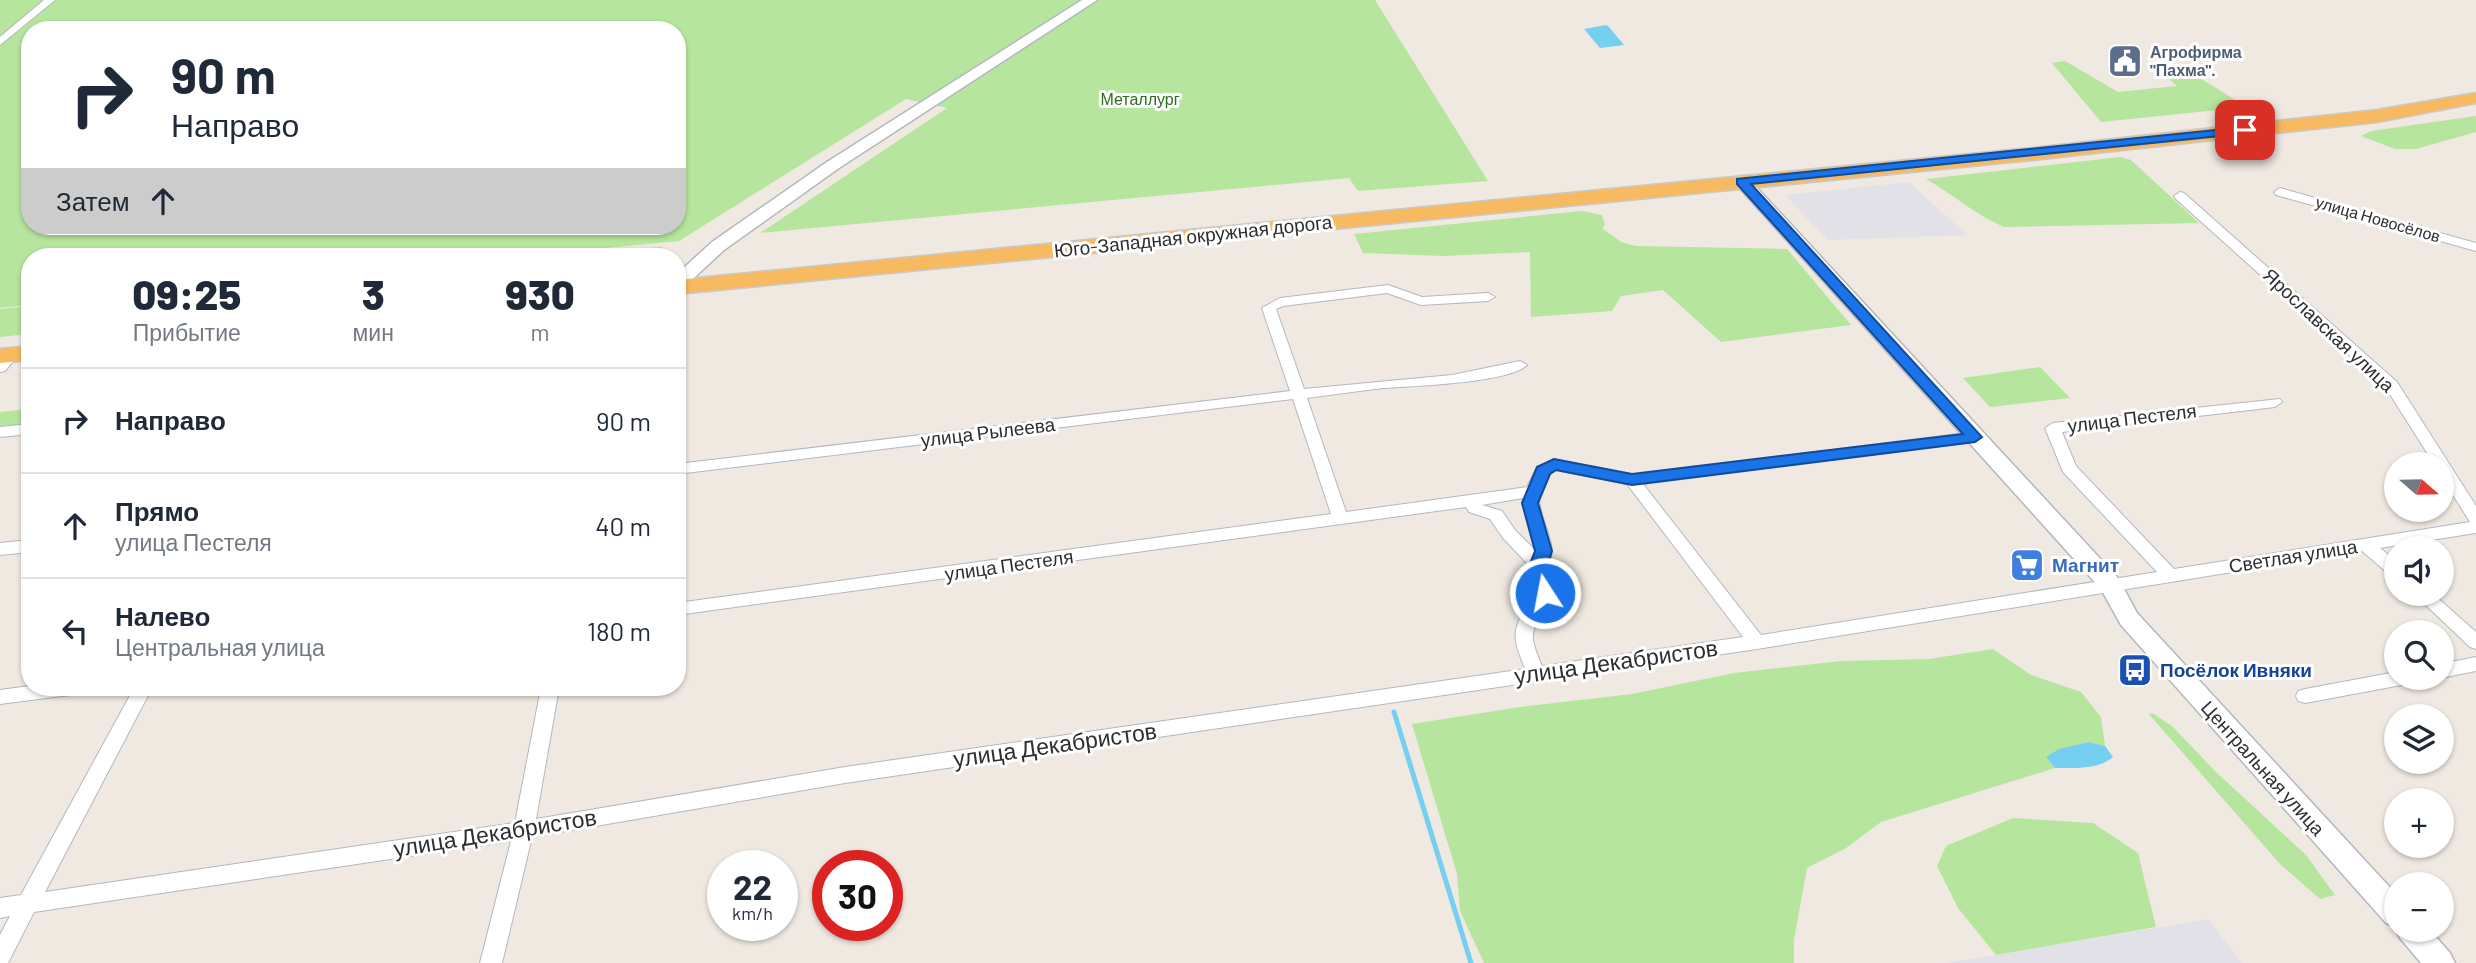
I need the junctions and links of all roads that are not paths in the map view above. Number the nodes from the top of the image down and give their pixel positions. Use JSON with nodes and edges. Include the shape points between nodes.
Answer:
{"nodes":[{"id":1,"x":50,"y":0,"type":"edge"},
{"id":2,"x":1091,"y":0,"type":"edge"},
{"id":3,"x":25,"y":21,"type":"edge"},
{"id":4,"x":21,"y":24,"type":"edge"},
{"id":5,"x":0,"y":42,"type":"edge"},
{"id":6,"x":2476,"y":99,"type":"edge"},
{"id":7,"x":1742,"y":181,"type":"junction"},
{"id":8,"x":2280,"y":192,"type":"dead end"},
{"id":9,"x":2180,"y":196,"type":"dead end"},
{"id":10,"x":2476,"y":247,"type":"edge"},
{"id":11,"x":686,"y":277,"type":"edge"},
{"id":12,"x":686,"y":285,"type":"edge"},
{"id":13,"x":1488,"y":297,"type":"dead end"},
{"id":14,"x":1520,"y":365,"type":"dead end"},
{"id":15,"x":1298,"y":395,"type":"junction"},
{"id":16,"x":2275,"y":402,"type":"dead end"},
{"id":17,"x":21,"y":430,"type":"edge"},
{"id":18,"x":0,"y":432,"type":"edge"},
{"id":19,"x":1975,"y":437,"type":"junction"},
{"id":20,"x":686,"y":468,"type":"edge"},
{"id":21,"x":1632,"y":480,"type":"junction"},
{"id":22,"x":1533,"y":491,"type":"junction"},
{"id":23,"x":1470,"y":501,"type":"junction"},
{"id":24,"x":2476,"y":519,"type":"edge"},
{"id":25,"x":1340,"y":520,"type":"junction"},
{"id":26,"x":2476,"y":527,"type":"edge"},
{"id":27,"x":2365,"y":544,"type":"junction"},
{"id":28,"x":21,"y":547,"type":"edge"},
{"id":29,"x":0,"y":549,"type":"edge"},
{"id":30,"x":2384,"y":561,"type":"edge"},
{"id":31,"x":1538,"y":564,"type":"junction"},
{"id":32,"x":2170,"y":575,"type":"junction"},
{"id":33,"x":2110,"y":584,"type":"junction"},
{"id":34,"x":2436,"y":606,"type":"edge"},
{"id":35,"x":686,"y":608,"type":"edge"},
{"id":36,"x":1757,"y":642,"type":"junction"},
{"id":37,"x":2476,"y":642,"type":"edge"},
{"id":38,"x":2476,"y":664,"type":"edge"},
{"id":39,"x":2454,"y":668,"type":"edge"},
{"id":40,"x":1536,"y":674,"type":"junction"},
{"id":41,"x":2384,"y":681,"type":"edge"},
{"id":42,"x":21,"y":694,"type":"edge"},
{"id":43,"x":139,"y":696,"type":"edge"},
{"id":44,"x":549,"y":696,"type":"edge"},
{"id":45,"x":2305,"y":696,"type":"dead end"},
{"id":46,"x":0,"y":697,"type":"edge"},
{"id":47,"x":523,"y":830,"type":"junction"},
{"id":48,"x":2384,"y":901,"type":"edge"},
{"id":49,"x":27,"y":904,"type":"junction"},
{"id":50,"x":0,"y":908,"type":"edge"},
{"id":51,"x":2421,"y":942,"type":"edge"},
{"id":52,"x":0,"y":956,"type":"edge"},
{"id":53,"x":491,"y":963,"type":"edge"},
{"id":54,"x":2440,"y":963,"type":"edge"}],
"edges":[{"from":1,"to":3,"type":"street"},
{"from":2,"to":11,"type":"street","via":[[833,165],[718,246]]},
{"from":4,"to":5,"type":"street"},
{"from":6,"to":7,"type":"highway","via":[[2318,123]]},
{"from":7,"to":12,"type":"highway","name":"Юго-Западная окружная дорога"},
{"from":7,"to":19,"type":"street","name":"Центральная улица"},
{"from":8,"to":10,"type":"street","name":"улица Новосёлов"},
{"from":9,"to":24,"type":"street","name":"Ярославская улица","via":[[2392,385]]},
{"from":13,"to":15,"type":"street","via":[[1421,301],[1388,289],[1271,305]]},
{"from":14,"to":15,"type":"street","name":"улица Рылеева","via":[[1437,382]]},
{"from":15,"to":20,"type":"street","name":"улица Рылеева"},
{"from":15,"to":25,"type":"street"},
{"from":16,"to":32,"type":"street","name":"улица Пестеля","via":[[2053,428],[2069,468]]},
{"from":17,"to":18,"type":"street"},
{"from":19,"to":21,"type":"street"},
{"from":19,"to":33,"type":"street","name":"Центральная улица"},
{"from":21,"to":22,"type":"street","via":[[1554,464],[1543,471]]},
{"from":21,"to":36,"type":"street"},
{"from":22,"to":23,"type":"street","name":"улица Пестеля"},
{"from":22,"to":31,"type":"street","via":[[1530,503],[1544,551]]},
{"from":23,"to":25,"type":"street","name":"улица Пестеля"},
{"from":23,"to":31,"type":"street","via":[[1475,508],[1496,515]]},
{"from":25,"to":35,"type":"street","name":"улица Пестеля"},
{"from":26,"to":27,"type":"street","name":"Светлая улица"},
{"from":27,"to":30,"type":"street"},
{"from":27,"to":32,"type":"street","name":"Светлая улица"},
{"from":28,"to":29,"type":"street"},
{"from":31,"to":40,"type":"street","via":[[1549,578],[1526,625],[1524,640]]},
{"from":32,"to":33,"type":"street","name":"Светлая улица"},
{"from":33,"to":36,"type":"street","name":"улица Декабристов"},
{"from":33,"to":48,"type":"street","name":"Центральная улица","via":[[2129,619]]},
{"from":34,"to":37,"type":"street"},
{"from":36,"to":40,"type":"street","name":"улица Декабристов"},
{"from":38,"to":39,"type":"street"},
{"from":40,"to":47,"type":"street","name":"улица Декабристов","via":[[845,775]]},
{"from":41,"to":45,"type":"street"},
{"from":42,"to":46,"type":"street"},
{"from":43,"to":49,"type":"street"},
{"from":44,"to":47,"type":"street"},
{"from":47,"to":49,"type":"street","name":"улица Декабристов"},
{"from":47,"to":53,"type":"street"},
{"from":49,"to":50,"type":"street","name":"улица Декабристов"},
{"from":49,"to":52,"type":"street"},
{"from":51,"to":54,"type":"street"}]}
